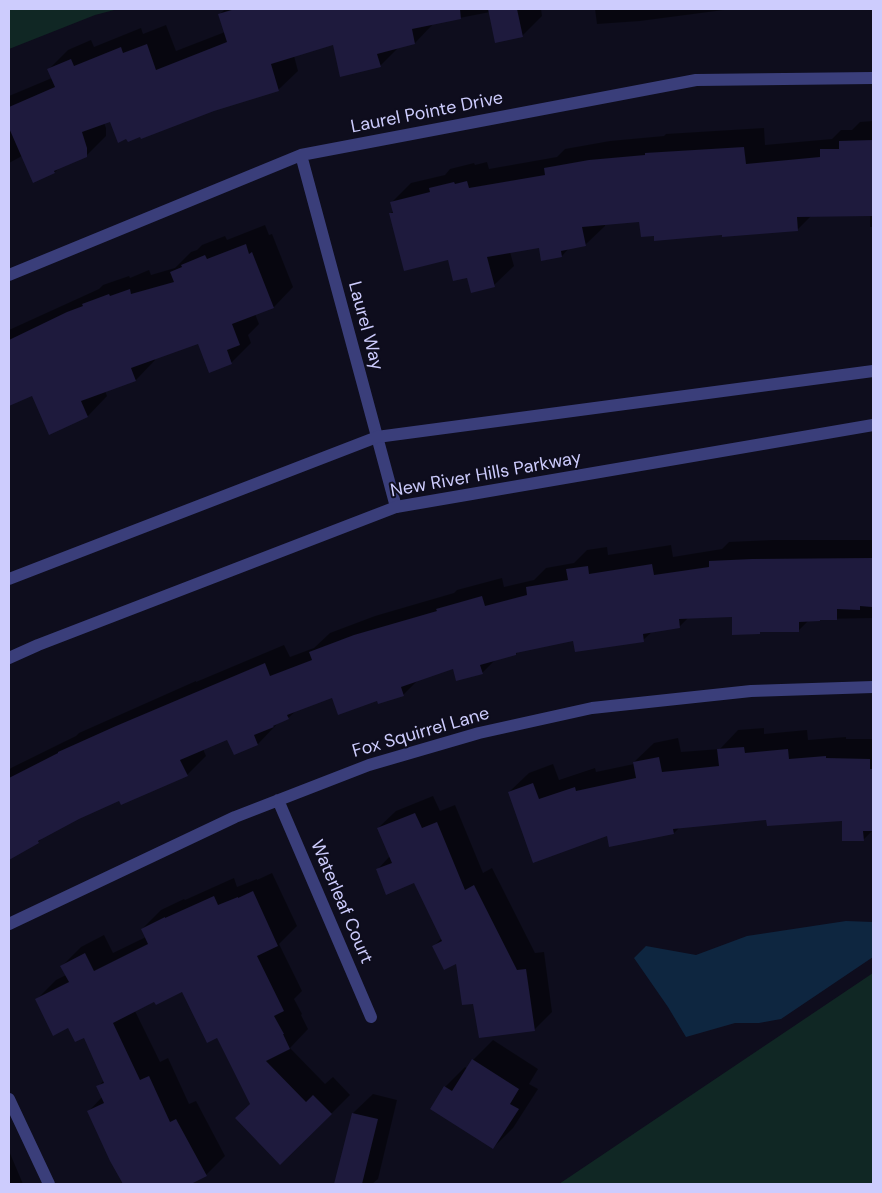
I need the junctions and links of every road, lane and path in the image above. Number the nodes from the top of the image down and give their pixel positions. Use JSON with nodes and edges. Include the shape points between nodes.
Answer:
{"nodes":[{"id":1,"x":873,"y":78,"type":"edge"},
{"id":2,"x":301,"y":155,"type":"junction"},
{"id":3,"x":9,"y":275,"type":"edge"},
{"id":4,"x":873,"y":371,"type":"edge"},
{"id":5,"x":873,"y":425,"type":"edge"},
{"id":6,"x":377,"y":437,"type":"junction"},
{"id":7,"x":396,"y":507,"type":"junction"},
{"id":8,"x":9,"y":579,"type":"edge"},
{"id":9,"x":9,"y":658,"type":"edge"},
{"id":10,"x":873,"y":687,"type":"edge"},
{"id":11,"x":278,"y":800,"type":"junction"},
{"id":12,"x":9,"y":924,"type":"edge"},
{"id":13,"x":371,"y":1017,"type":"dead end"},
{"id":14,"x":9,"y":1099,"type":"edge"},
{"id":15,"x":49,"y":1184,"type":"edge"}],
"edges":[{"from":1,"to":2,"type":"street","name":"Laurel Pointe Drive","via":[[696,80]]},
{"from":2,"to":3,"type":"street","name":"Laurel Pointe Drive"},
{"from":2,"to":6,"type":"street","name":"Laurel Way"},
{"from":4,"to":6,"type":"street"},
{"from":5,"to":7,"type":"street","name":"New River Hills Parkway"},
{"from":6,"to":7,"type":"street","name":"Laurel Way"},
{"from":6,"to":8,"type":"street"},
{"from":7,"to":9,"type":"street","name":"New River Hills Parkway"},
{"from":10,"to":11,"type":"street","name":"Fox Squirrel Lane","via":[[751,691],[592,708],[480,733],[368,764]]},
{"from":11,"to":12,"type":"street","name":"Fox Squirrel Lane","via":[[235,817]]},
{"from":11,"to":13,"type":"street","name":"Waterleaf Court"},
{"from":14,"to":15,"type":"street"}]}
